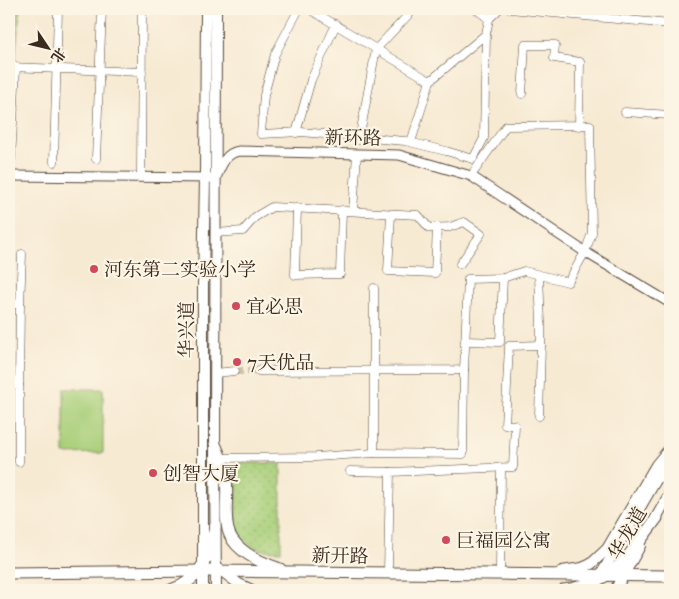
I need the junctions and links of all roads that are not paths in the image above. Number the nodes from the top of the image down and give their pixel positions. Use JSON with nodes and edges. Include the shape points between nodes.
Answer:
{"nodes":[{"id":1,"x":58,"y":9,"type":"edge"},
{"id":2,"x":102,"y":9,"type":"edge"},
{"id":3,"x":142,"y":9,"type":"edge"},
{"id":4,"x":213,"y":9,"type":"edge"},
{"id":5,"x":299,"y":9,"type":"edge"},
{"id":6,"x":309,"y":9,"type":"edge"},
{"id":7,"x":414,"y":9,"type":"edge"},
{"id":8,"x":476,"y":9,"type":"edge"},
{"id":9,"x":499,"y":9,"type":"edge"},
{"id":10,"x":510,"y":9,"type":"edge"},
{"id":11,"x":610,"y":9,"type":"edge"},
{"id":12,"x":608,"y":18,"type":"junction"},
{"id":13,"x":489,"y":19,"type":"junction"},
{"id":14,"x":336,"y":24,"type":"junction"},
{"id":15,"x":670,"y":24,"type":"edge"},
{"id":16,"x":486,"y":34,"type":"junction"},
{"id":17,"x":376,"y":49,"type":"junction"},
{"id":18,"x":12,"y":67,"type":"edge"},
{"id":19,"x":56,"y":69,"type":"junction"},
{"id":20,"x":99,"y":70,"type":"junction"},
{"id":21,"x":142,"y":72,"type":"junction"},
{"id":22,"x":430,"y":81,"type":"junction"},
{"id":23,"x":522,"y":94,"type":"dead end"},
{"id":24,"x":625,"y":112,"type":"dead end"},
{"id":25,"x":670,"y":115,"type":"edge"},
{"id":26,"x":579,"y":126,"type":"junction"},
{"id":27,"x":296,"y":133,"type":"junction"},
{"id":28,"x":359,"y":139,"type":"junction"},
{"id":29,"x":411,"y":142,"type":"junction"},
{"id":30,"x":357,"y":154,"type":"junction"},
{"id":31,"x":11,"y":159,"type":"dead end"},
{"id":32,"x":96,"y":159,"type":"dead end"},
{"id":33,"x":54,"y":162,"type":"dead end"},
{"id":34,"x":9,"y":176,"type":"edge"},
{"id":35,"x":141,"y":176,"type":"junction"},
{"id":36,"x":471,"y":176,"type":"junction"},
{"id":37,"x":211,"y":177,"type":"junction"},
{"id":38,"x":297,"y":208,"type":"junction"},
{"id":39,"x":342,"y":210,"type":"junction"},
{"id":40,"x":353,"y":211,"type":"junction"},
{"id":41,"x":391,"y":214,"type":"junction"},
{"id":42,"x":437,"y":228,"type":"junction"},
{"id":43,"x":215,"y":234,"type":"junction"},
{"id":44,"x":586,"y":252,"type":"junction"},
{"id":45,"x":22,"y":254,"type":"dead end"},
{"id":46,"x":460,"y":264,"type":"dead end"},
{"id":47,"x":539,"y":277,"type":"dead end"},
{"id":48,"x":503,"y":278,"type":"junction"},
{"id":49,"x":374,"y":288,"type":"dead end"},
{"id":50,"x":670,"y":303,"type":"edge"},
{"id":51,"x":9,"y":304,"type":"edge"},
{"id":52,"x":20,"y":304,"type":"junction"},
{"id":53,"x":465,"y":341,"type":"junction"},
{"id":54,"x":540,"y":345,"type":"junction"},
{"id":55,"x":373,"y":370,"type":"junction"},
{"id":56,"x":464,"y":370,"type":"junction"},
{"id":57,"x":259,"y":371,"type":"tunnel mouth"},
{"id":58,"x":235,"y":372,"type":"tunnel mouth"},
{"id":59,"x":215,"y":373,"type":"junction"},
{"id":60,"x":19,"y":384,"type":"junction"},
{"id":61,"x":9,"y":385,"type":"edge"},
{"id":62,"x":539,"y":416,"type":"dead end"},
{"id":63,"x":215,"y":444,"type":"joint"},
{"id":64,"x":670,"y":448,"type":"edge"},
{"id":65,"x":374,"y":453,"type":"junction"},
{"id":66,"x":670,"y":455,"type":"edge"},
{"id":67,"x":218,"y":458,"type":"junction"},
{"id":68,"x":19,"y":462,"type":"dead end"},
{"id":69,"x":501,"y":468,"type":"junction"},
{"id":70,"x":350,"y":471,"type":"dead end"},
{"id":71,"x":390,"y":472,"type":"junction"},
{"id":72,"x":670,"y":493,"type":"edge"},
{"id":73,"x":656,"y":518,"type":"junction"},
{"id":74,"x":210,"y":527,"type":"junction"},
{"id":75,"x":204,"y":566,"type":"junction"},
{"id":76,"x":218,"y":570,"type":"junction"},
{"id":77,"x":293,"y":572,"type":"junction"},
{"id":78,"x":9,"y":573,"type":"edge"},
{"id":79,"x":388,"y":573,"type":"junction"},
{"id":80,"x":500,"y":573,"type":"junction"},
{"id":81,"x":546,"y":574,"type":"junction"},
{"id":82,"x":624,"y":576,"type":"junction"},
{"id":83,"x":670,"y":576,"type":"edge"},
{"id":84,"x":600,"y":580,"type":"edge"},
{"id":85,"x":171,"y":590,"type":"edge"},
{"id":86,"x":203,"y":590,"type":"edge"},
{"id":87,"x":216,"y":590,"type":"edge"},
{"id":88,"x":252,"y":590,"type":"edge"},
{"id":89,"x":564,"y":590,"type":"edge"},
{"id":90,"x":615,"y":590,"type":"edge"}],
"edges":[{"from":1,"to":19,"type":"street"},
{"from":2,"to":20,"type":"street"},
{"from":3,"to":21,"type":"street"},
{"from":4,"to":37,"type":"main road","name":"华兴道"},
{"from":5,"to":27,"type":"street","via":[[275,54],[264,95],[261,134]]},
{"from":6,"to":14,"type":"street"},
{"from":7,"to":17,"type":"street"},
{"from":8,"to":13,"type":"street"},
{"from":9,"to":13,"type":"street"},
{"from":10,"to":12,"type":"street"},
{"from":11,"to":12,"type":"street"},
{"from":12,"to":15,"type":"street"},
{"from":13,"to":16,"type":"street"},
{"from":14,"to":17,"type":"street"},
{"from":14,"to":27,"type":"street","via":[[311,80]]},
{"from":16,"to":22,"type":"street"},
{"from":16,"to":29,"type":"street","via":[[484,138],[473,159]]},
{"from":17,"to":22,"type":"street"},
{"from":17,"to":28,"type":"street"},
{"from":18,"to":19,"type":"street"},
{"from":18,"to":31,"type":"street"},
{"from":19,"to":20,"type":"street"},
{"from":19,"to":33,"type":"street"},
{"from":20,"to":21,"type":"street"},
{"from":20,"to":32,"type":"street"},
{"from":21,"to":35,"type":"street"},
{"from":22,"to":29,"type":"street"},
{"from":23,"to":26,"type":"street","via":[[524,45],[555,45],[554,58],[580,62]]},
{"from":24,"to":25,"type":"street"},
{"from":26,"to":36,"type":"street","via":[[506,126]]},
{"from":26,"to":44,"type":"street","via":[[590,126],[592,233]]},
{"from":27,"to":28,"type":"street"},
{"from":28,"to":29,"type":"street"},
{"from":30,"to":36,"type":"street","name":"新环路","via":[[399,155]]},
{"from":30,"to":37,"type":"street","name":"新环路","via":[[240,151],[226,157]]},
{"from":30,"to":40,"type":"street"},
{"from":34,"to":35,"type":"street"},
{"from":35,"to":37,"type":"street"},
{"from":36,"to":44,"type":"street","name":"新环路"},
{"from":37,"to":43,"type":"main road","name":"华兴道"},
{"from":37,"to":74,"type":"main road","name":"华兴道","via":[[203,287]]},
{"from":38,"to":39,"type":"street"},
{"from":38,"to":39,"type":"street","via":[[295,275],[340,274]]},
{"from":38,"to":43,"type":"street","via":[[272,207],[255,216],[243,231]]},
{"from":39,"to":40,"type":"street"},
{"from":40,"to":41,"type":"street"},
{"from":41,"to":42,"type":"street","via":[[418,215],[429,228]]},
{"from":41,"to":42,"type":"street","via":[[388,271],[435,273]]},
{"from":42,"to":46,"type":"street","via":[[464,222],[481,234]]},
{"from":43,"to":59,"type":"main road","name":"华兴道"},
{"from":44,"to":48,"type":"street","via":[[568,282],[524,271]]},
{"from":44,"to":50,"type":"street","name":"新环路"},
{"from":45,"to":52,"type":"street"},
{"from":47,"to":54,"type":"street"},
{"from":48,"to":53,"type":"street","via":[[468,279]]},
{"from":48,"to":53,"type":"street","via":[[500,342]]},
{"from":49,"to":55,"type":"street"},
{"from":51,"to":52,"type":"street"},
{"from":52,"to":60,"type":"street"},
{"from":53,"to":56,"type":"street"},
{"from":54,"to":62,"type":"street"},
{"from":54,"to":69,"type":"street","via":[[509,346],[505,425],[515,425],[513,467]]},
{"from":55,"to":56,"type":"street"},
{"from":55,"to":57,"type":"street"},
{"from":55,"to":65,"type":"street"},
{"from":56,"to":65,"type":"street","via":[[462,454]]},
{"from":58,"to":59,"type":"street"},
{"from":59,"to":63,"type":"main road","name":"华兴道"},
{"from":60,"to":61,"type":"street"},
{"from":60,"to":68,"type":"street"},
{"from":63,"to":67,"type":"main road"},
{"from":64,"to":81,"type":"main road","via":[[656,465],[599,558],[582,568]]},
{"from":65,"to":67,"type":"street"},
{"from":66,"to":84,"type":"main road"},
{"from":67,"to":74,"type":"main road","name":"华兴道"},
{"from":67,"to":77,"type":"main road","via":[[227,486],[227,525],[233,540],[254,558]]},
{"from":69,"to":71,"type":"street"},
{"from":69,"to":80,"type":"street"},
{"from":70,"to":71,"type":"street"},
{"from":71,"to":79,"type":"street"},
{"from":72,"to":73,"type":"main road","name":"华龙道"},
{"from":73,"to":82,"type":"main road","name":"华龙道"},
{"from":73,"to":84,"type":"main road","via":[[627,558]]},
{"from":74,"to":75,"type":"main road"},
{"from":74,"to":76,"type":"main road","name":"华兴道"},
{"from":75,"to":76,"type":"main road","name":"新开路"},
{"from":75,"to":76,"type":"main road"},
{"from":75,"to":78,"type":"main road","name":"新开路"},
{"from":75,"to":85,"type":"main road","via":[[186,584]]},
{"from":75,"to":86,"type":"main road"},
{"from":76,"to":77,"type":"main road","name":"新开路"},
{"from":76,"to":87,"type":"main road","name":"华兴道"},
{"from":76,"to":88,"type":"main road"},
{"from":77,"to":79,"type":"main road","name":"新开路"},
{"from":79,"to":80,"type":"main road","name":"新开路"},
{"from":80,"to":81,"type":"main road","name":"新开路"},
{"from":81,"to":84,"type":"main road","name":"新开路"},
{"from":82,"to":83,"type":"main road","name":"新开路"},
{"from":82,"to":84,"type":"main road","name":"新开路"},
{"from":82,"to":90,"type":"main road","name":"华龙道"},
{"from":84,"to":89,"type":"main road"}]}
